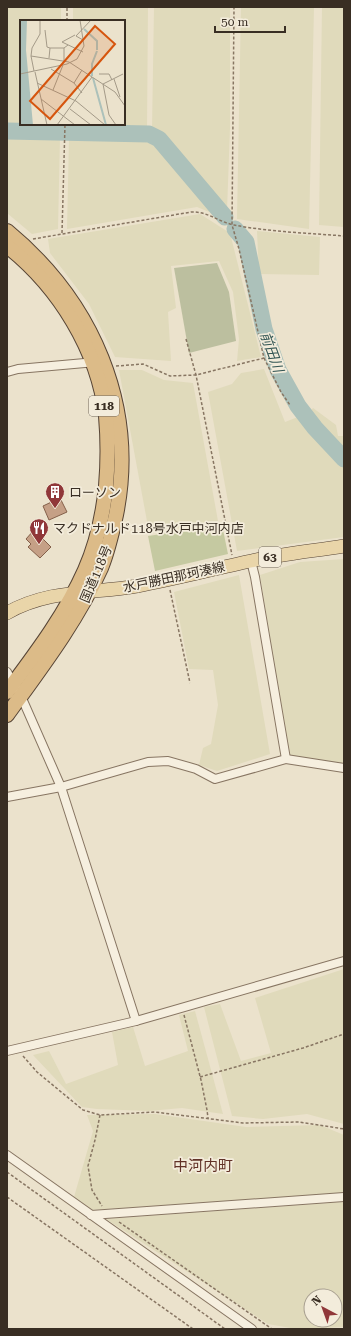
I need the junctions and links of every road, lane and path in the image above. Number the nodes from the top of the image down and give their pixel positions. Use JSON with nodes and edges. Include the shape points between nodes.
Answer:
{"nodes":[{"id":1,"x":67,"y":7,"type":"edge"},
{"id":2,"x":234,"y":7,"type":"edge"},
{"id":3,"x":67,"y":20,"type":"edge"},
{"id":4,"x":65,"y":125,"type":"edge"},
{"id":5,"x":232,"y":225,"type":"junction"},
{"id":6,"x":7,"y":230,"type":"edge"},
{"id":7,"x":62,"y":233,"type":"junction"},
{"id":8,"x":344,"y":236,"type":"edge"},
{"id":9,"x":11,"y":244,"type":"edge"},
{"id":10,"x":186,"y":338,"type":"dead end"},
{"id":11,"x":264,"y":358,"type":"junction"},
{"id":12,"x":101,"y":364,"type":"junction"},
{"id":13,"x":7,"y":372,"type":"edge"},
{"id":14,"x":196,"y":375,"type":"junction"},
{"id":15,"x":290,"y":405,"type":"dead end"},
{"id":16,"x":344,"y":546,"type":"edge"},
{"id":17,"x":251,"y":561,"type":"junction"},
{"id":18,"x":234,"y":564,"type":"junction"},
{"id":19,"x":168,"y":580,"type":"junction"},
{"id":20,"x":90,"y":591,"type":"junction"},
{"id":21,"x":74,"y":592,"type":"junction"},
{"id":22,"x":7,"y":613,"type":"edge"},
{"id":23,"x":190,"y":682,"type":"dead end"},
{"id":24,"x":9,"y":683,"type":"edge"},
{"id":25,"x":21,"y":696,"type":"junction"},
{"id":26,"x":7,"y":715,"type":"edge"},
{"id":27,"x":286,"y":759,"type":"junction"},
{"id":28,"x":344,"y":768,"type":"edge"},
{"id":29,"x":61,"y":787,"type":"junction"},
{"id":30,"x":7,"y":797,"type":"edge"},
{"id":31,"x":344,"y":961,"type":"edge"},
{"id":32,"x":182,"y":1008,"type":"junction"},
{"id":33,"x":136,"y":1021,"type":"junction"},
{"id":34,"x":344,"y":1034,"type":"edge"},
{"id":35,"x":16,"y":1049,"type":"junction"},
{"id":36,"x":7,"y":1052,"type":"edge"},
{"id":37,"x":200,"y":1077,"type":"junction"},
{"id":38,"x":100,"y":1115,"type":"junction"},
{"id":39,"x":208,"y":1118,"type":"junction"},
{"id":40,"x":344,"y":1129,"type":"edge"},
{"id":41,"x":7,"y":1155,"type":"edge"},
{"id":42,"x":7,"y":1172,"type":"edge"},
{"id":43,"x":7,"y":1197,"type":"edge"},
{"id":44,"x":344,"y":1198,"type":"edge"},
{"id":45,"x":108,"y":1214,"type":"junction"},
{"id":46,"x":91,"y":1215,"type":"junction"},
{"id":47,"x":193,"y":1329,"type":"edge"},
{"id":48,"x":225,"y":1329,"type":"edge"},
{"id":49,"x":252,"y":1329,"type":"edge"},
{"id":50,"x":272,"y":1329,"type":"edge"}],
"edges":[{"from":1,"to":3,"type":"path"},
{"from":2,"to":5,"type":"path"},
{"from":4,"to":7,"type":"path"},
{"from":5,"to":7,"type":"path","via":[[199,212],[191,212]]},
{"from":5,"to":8,"type":"path"},
{"from":5,"to":11,"type":"path"},
{"from":6,"to":9,"type":"highway","name":"国道118号","number":"118"},
{"from":7,"to":9,"type":"path"},
{"from":9,"to":12,"type":"highway","name":"国道118号","number":"118","via":[[56,296]]},
{"from":10,"to":14,"type":"path"},
{"from":11,"to":14,"type":"path"},
{"from":11,"to":15,"type":"path"},
{"from":12,"to":13,"type":"street","via":[[18,369]]},
{"from":12,"to":14,"type":"path","via":[[144,364],[170,376]]},
{"from":12,"to":20,"type":"highway","name":"国道118号","number":"118","via":[[116,408],[122,458],[121,479],[112,533]]},
{"from":12,"to":21,"type":"highway","name":"国道118号","number":"118","via":[[108,465],[101,521],[85,569]]},
{"from":14,"to":18,"type":"path"},
{"from":16,"to":17,"type":"main road","name":"水戸勝田那珂湊線","number":"63"},
{"from":17,"to":18,"type":"main road","name":"水戸勝田那珂湊線","number":"63"},
{"from":17,"to":27,"type":"street"},
{"from":18,"to":19,"type":"main road","name":"水戸勝田那珂湊線","number":"63"},
{"from":19,"to":20,"type":"main road","name":"水戸勝田那珂湊線","number":"63","via":[[126,588]]},
{"from":19,"to":23,"type":"path"},
{"from":20,"to":21,"type":"main road","name":"水戸勝田那珂湊線","number":"63"},
{"from":20,"to":25,"type":"highway","name":"国道118号","number":"118","via":[[70,627]]},
{"from":21,"to":22,"type":"main road","name":"水戸勝田那珂湊線","number":"63","via":[[37,600]]},
{"from":21,"to":24,"type":"highway","name":"国道118号","number":"118","via":[[55,624]]},
{"from":24,"to":25,"type":"street"},
{"from":25,"to":26,"type":"highway","name":"国道118号","number":"118"},
{"from":25,"to":29,"type":"street"},
{"from":27,"to":28,"type":"street"},
{"from":27,"to":29,"type":"street","via":[[214,779],[196,769],[168,761],[148,762]]},
{"from":29,"to":30,"type":"street"},
{"from":29,"to":33,"type":"street"},
{"from":31,"to":32,"type":"street"},
{"from":32,"to":33,"type":"street"},
{"from":32,"to":37,"type":"path"},
{"from":33,"to":35,"type":"street"},
{"from":34,"to":37,"type":"path"},
{"from":35,"to":36,"type":"street"},
{"from":35,"to":38,"type":"path","via":[[37,1072],[83,1110]]},
{"from":37,"to":39,"type":"path"},
{"from":38,"to":39,"type":"path","via":[[155,1112]]},
{"from":38,"to":45,"type":"path","via":[[88,1166],[92,1190]]},
{"from":39,"to":40,"type":"path","via":[[243,1123],[299,1122]]},
{"from":41,"to":46,"type":"street"},
{"from":42,"to":48,"type":"path"},
{"from":43,"to":47,"type":"path"},
{"from":44,"to":45,"type":"street"},
{"from":45,"to":46,"type":"street"},
{"from":45,"to":50,"type":"path"},
{"from":46,"to":49,"type":"street"}]}
